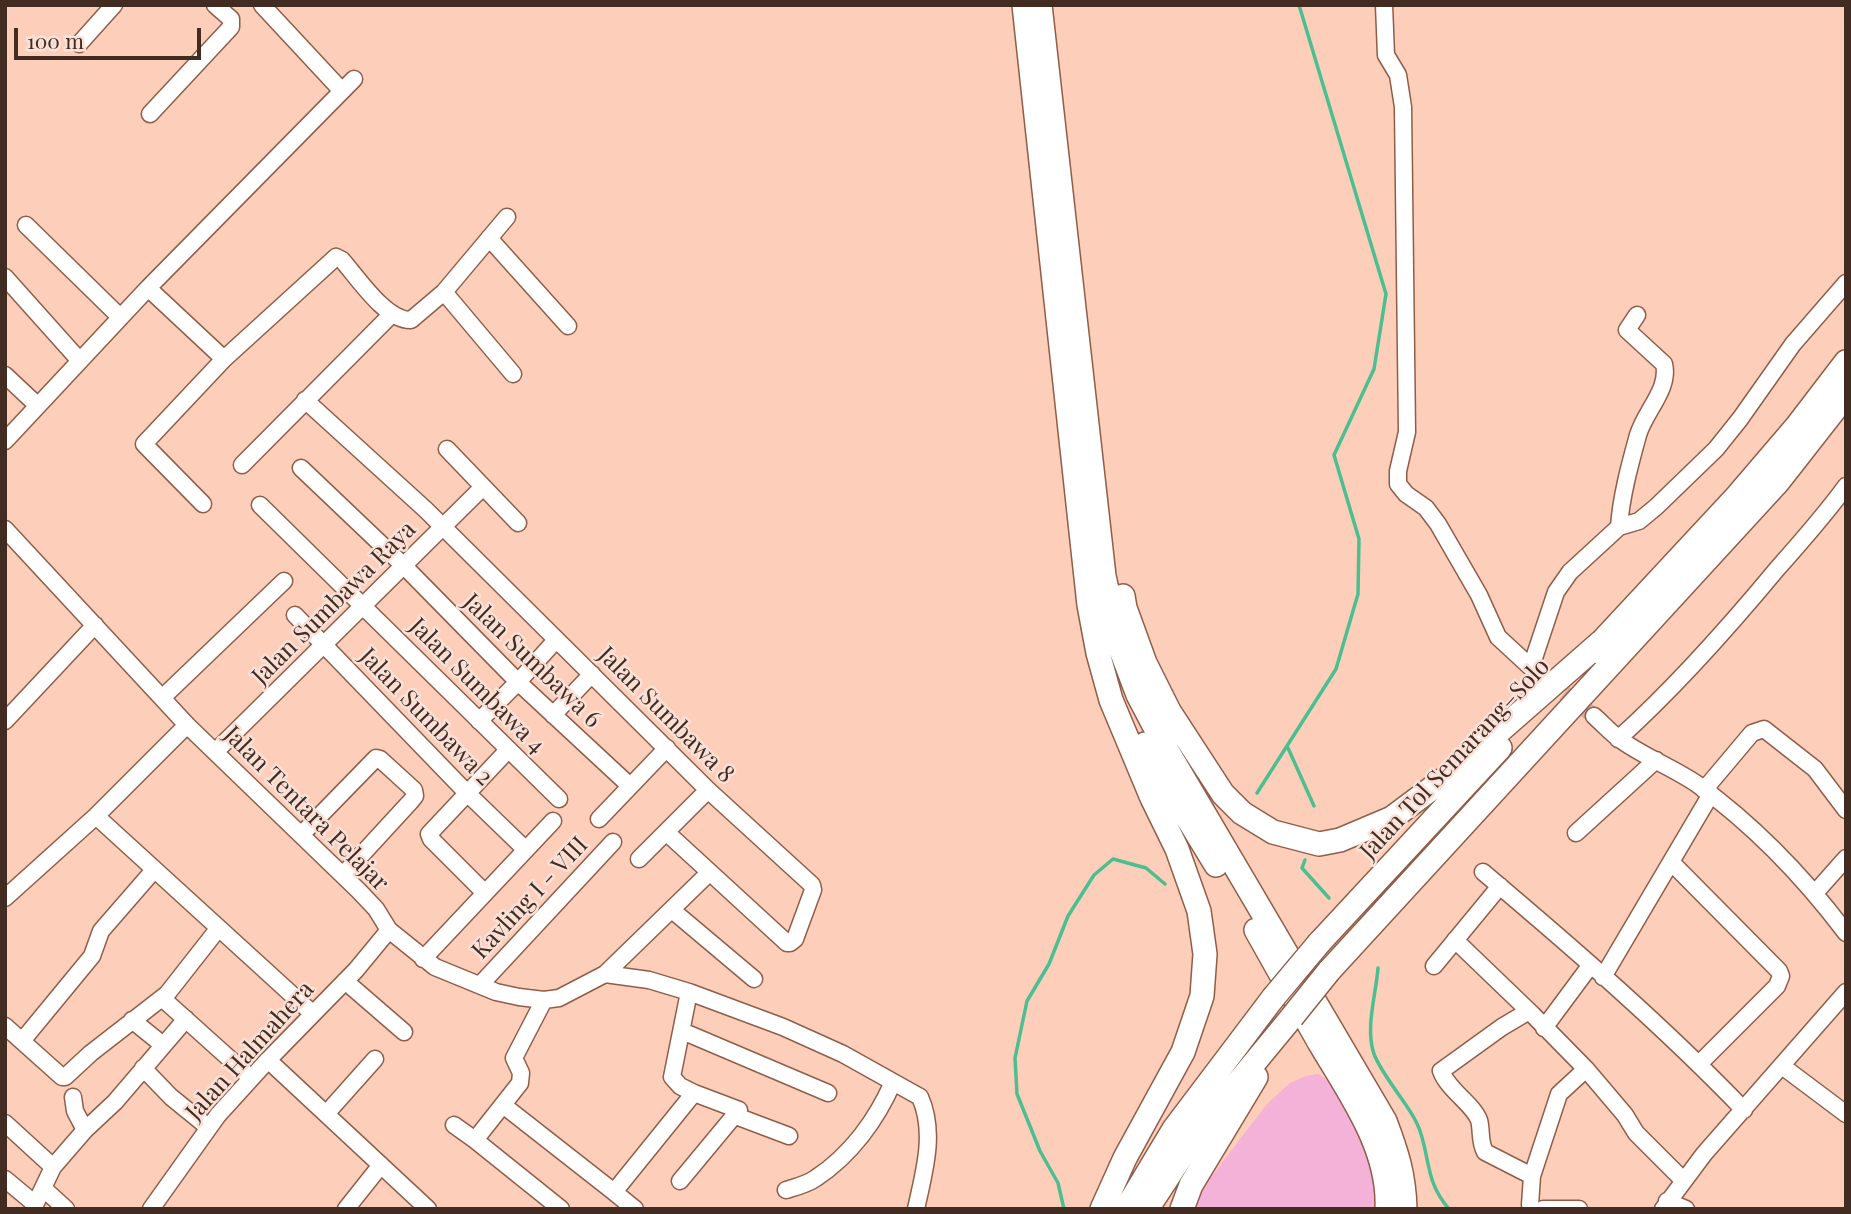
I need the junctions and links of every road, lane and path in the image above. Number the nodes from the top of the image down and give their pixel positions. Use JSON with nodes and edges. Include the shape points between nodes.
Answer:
{"nodes":[{"id":1,"x":114,"y":5,"type":"edge"},
{"id":2,"x":215,"y":5,"type":"edge"},
{"id":3,"x":262,"y":5,"type":"edge"},
{"id":4,"x":1024,"y":5,"type":"edge"},
{"id":5,"x":1040,"y":5,"type":"edge"},
{"id":6,"x":1384,"y":5,"type":"edge"},
{"id":7,"x":79,"y":44,"type":"dead end"},
{"id":8,"x":150,"y":114,"type":"dead end"},
{"id":9,"x":507,"y":217,"type":"dead end"},
{"id":10,"x":26,"y":225,"type":"dead end"},
{"id":11,"x":489,"y":238,"type":"junction"},
{"id":12,"x":5,"y":277,"type":"edge"},
{"id":13,"x":1846,"y":283,"type":"edge"},
{"id":14,"x":148,"y":288,"type":"junction"},
{"id":15,"x":444,"y":292,"type":"junction"},
{"id":16,"x":391,"y":315,"type":"junction"},
{"id":17,"x":1637,"y":315,"type":"dead end"},
{"id":18,"x":120,"y":317,"type":"junction"},
{"id":19,"x":568,"y":326,"type":"dead end"},
{"id":20,"x":224,"y":359,"type":"junction"},
{"id":21,"x":80,"y":361,"type":"junction"},
{"id":22,"x":1846,"y":362,"type":"edge"},
{"id":23,"x":513,"y":374,"type":"dead end"},
{"id":24,"x":5,"y":375,"type":"edge"},
{"id":25,"x":1846,"y":395,"type":"edge"},
{"id":26,"x":305,"y":400,"type":"junction"},
{"id":27,"x":38,"y":406,"type":"junction"},
{"id":28,"x":5,"y":441,"type":"edge"},
{"id":29,"x":1088,"y":443,"type":"junction"},
{"id":30,"x":447,"y":449,"type":"dead end"},
{"id":31,"x":242,"y":465,"type":"dead end"},
{"id":32,"x":301,"y":468,"type":"dead end"},
{"id":33,"x":1846,"y":486,"type":"edge"},
{"id":34,"x":483,"y":487,"type":"junction"},
{"id":35,"x":202,"y":504,"type":"dead end"},
{"id":36,"x":260,"y":505,"type":"dead end"},
{"id":37,"x":518,"y":523,"type":"dead end"},
{"id":38,"x":443,"y":527,"type":"junction"},
{"id":39,"x":1619,"y":527,"type":"junction"},
{"id":40,"x":5,"y":529,"type":"edge"},
{"id":41,"x":404,"y":566,"type":"junction"},
{"id":42,"x":284,"y":581,"type":"dead end"},
{"id":43,"x":363,"y":606,"type":"junction"},
{"id":44,"x":1089,"y":606,"type":"junction"},
{"id":45,"x":295,"y":615,"type":"dead end"},
{"id":46,"x":95,"y":625,"type":"junction"},
{"id":47,"x":556,"y":639,"type":"junction"},
{"id":48,"x":1601,"y":642,"type":"junction"},
{"id":49,"x":325,"y":645,"type":"junction"},
{"id":50,"x":592,"y":674,"type":"junction"},
{"id":51,"x":518,"y":682,"type":"junction"},
{"id":52,"x":163,"y":698,"type":"junction"},
{"id":53,"x":553,"y":715,"type":"junction"},
{"id":54,"x":1594,"y":716,"type":"tunnel mouth"},
{"id":55,"x":5,"y":721,"type":"edge"},
{"id":56,"x":479,"y":721,"type":"junction"},
{"id":57,"x":187,"y":725,"type":"junction"},
{"id":58,"x":1619,"y":738,"type":"junction"},
{"id":59,"x":667,"y":748,"type":"junction"},
{"id":60,"x":508,"y":750,"type":"junction"},
{"id":61,"x":216,"y":751,"type":"junction"},
{"id":62,"x":1656,"y":760,"type":"junction"},
{"id":63,"x":630,"y":786,"type":"junction"},
{"id":64,"x":708,"y":790,"type":"junction"},
{"id":65,"x":1708,"y":792,"type":"junction"},
{"id":66,"x":467,"y":793,"type":"junction"},
{"id":67,"x":559,"y":799,"type":"dead end"},
{"id":68,"x":1846,"y":810,"type":"edge"},
{"id":69,"x":96,"y":816,"type":"junction"},
{"id":70,"x":599,"y":819,"type":"dead end"},
{"id":71,"x":553,"y":821,"type":"dead end"},
{"id":72,"x":666,"y":832,"type":"junction"},
{"id":73,"x":1576,"y":833,"type":"dead end"},
{"id":74,"x":301,"y":835,"type":"junction"},
{"id":75,"x":613,"y":842,"type":"dead end"},
{"id":76,"x":526,"y":850,"type":"junction"},
{"id":77,"x":1846,"y":858,"type":"edge"},
{"id":78,"x":639,"y":859,"type":"dead end"},
{"id":79,"x":1672,"y":863,"type":"junction"},
{"id":80,"x":153,"y":870,"type":"junction"},
{"id":81,"x":710,"y":872,"type":"junction"},
{"id":82,"x":1483,"y":872,"type":"dead end"},
{"id":83,"x":343,"y":875,"type":"junction"},
{"id":84,"x":1500,"y":887,"type":"junction"},
{"id":85,"x":485,"y":893,"type":"junction"},
{"id":86,"x":1815,"y":893,"type":"junction"},
{"id":87,"x":6,"y":897,"type":"edge"},
{"id":88,"x":672,"y":910,"type":"junction"},
{"id":89,"x":218,"y":929,"type":"junction"},
{"id":90,"x":389,"y":930,"type":"junction"},
{"id":91,"x":1846,"y":933,"type":"edge"},
{"id":92,"x":1455,"y":940,"type":"junction"},
{"id":93,"x":423,"y":959,"type":"junction"},
{"id":94,"x":1434,"y":966,"type":"dead end"},
{"id":95,"x":1590,"y":966,"type":"junction"},
{"id":96,"x":605,"y":974,"type":"junction"},
{"id":97,"x":1603,"y":977,"type":"junction"},
{"id":98,"x":754,"y":979,"type":"dead end"},
{"id":99,"x":345,"y":981,"type":"junction"},
{"id":100,"x":480,"y":985,"type":"junction"},
{"id":101,"x":689,"y":992,"type":"junction"},
{"id":102,"x":1846,"y":992,"type":"edge"},
{"id":103,"x":162,"y":998,"type":"junction"},
{"id":104,"x":544,"y":1000,"type":"junction"},
{"id":105,"x":1529,"y":1011,"type":"junction"},
{"id":106,"x":312,"y":1013,"type":"junction"},
{"id":107,"x":1291,"y":1018,"type":"junction"},
{"id":108,"x":186,"y":1019,"type":"junction"},
{"id":109,"x":132,"y":1020,"type":"junction"},
{"id":110,"x":5,"y":1026,"type":"edge"},
{"id":111,"x":1544,"y":1028,"type":"junction"},
{"id":112,"x":682,"y":1031,"type":"junction"},
{"id":113,"x":404,"y":1032,"type":"dead end"},
{"id":114,"x":22,"y":1041,"type":"junction"},
{"id":115,"x":163,"y":1045,"type":"junction"},
{"id":116,"x":375,"y":1059,"type":"dead end"},
{"id":117,"x":268,"y":1060,"type":"junction"},
{"id":118,"x":1699,"y":1064,"type":"junction"},
{"id":119,"x":1782,"y":1066,"type":"junction"},
{"id":120,"x":144,"y":1068,"type":"junction"},
{"id":121,"x":1586,"y":1069,"type":"junction"},
{"id":122,"x":251,"y":1078,"type":"junction"},
{"id":123,"x":893,"y":1082,"type":"junction"},
{"id":124,"x":694,"y":1093,"type":"junction"},
{"id":125,"x":828,"y":1093,"type":"dead end"},
{"id":126,"x":73,"y":1097,"type":"dead end"},
{"id":127,"x":503,"y":1105,"type":"junction"},
{"id":128,"x":1744,"y":1110,"type":"junction"},
{"id":129,"x":326,"y":1114,"type":"junction"},
{"id":130,"x":1846,"y":1114,"type":"edge"},
{"id":131,"x":736,"y":1116,"type":"junction"},
{"id":132,"x":5,"y":1123,"type":"edge"},
{"id":133,"x":454,"y":1125,"type":"dead end"},
{"id":134,"x":208,"y":1128,"type":"junction"},
{"id":135,"x":85,"y":1130,"type":"junction"},
{"id":136,"x":789,"y":1136,"type":"dead end"},
{"id":137,"x":475,"y":1140,"type":"junction"},
{"id":138,"x":381,"y":1165,"type":"junction"},
{"id":139,"x":53,"y":1167,"type":"junction"},
{"id":140,"x":1532,"y":1176,"type":"junction"},
{"id":141,"x":5,"y":1179,"type":"edge"},
{"id":142,"x":1684,"y":1180,"type":"junction"},
{"id":143,"x":680,"y":1181,"type":"dead end"},
{"id":144,"x":43,"y":1188,"type":"junction"},
{"id":145,"x":786,"y":1191,"type":"dead end"},
{"id":146,"x":614,"y":1192,"type":"junction"},
{"id":147,"x":1665,"y":1205,"type":"edge"},
{"id":148,"x":34,"y":1206,"type":"edge"},
{"id":149,"x":424,"y":1207,"type":"edge"},
{"id":150,"x":66,"y":1209,"type":"edge"},
{"id":151,"x":151,"y":1209,"type":"edge"},
{"id":152,"x":346,"y":1209,"type":"edge"},
{"id":153,"x":561,"y":1209,"type":"edge"},
{"id":154,"x":635,"y":1209,"type":"edge"},
{"id":155,"x":916,"y":1209,"type":"edge"},
{"id":156,"x":1102,"y":1209,"type":"edge"},
{"id":157,"x":1126,"y":1209,"type":"edge"},
{"id":158,"x":1147,"y":1209,"type":"edge"},
{"id":159,"x":1182,"y":1209,"type":"edge"},
{"id":160,"x":1387,"y":1209,"type":"edge"},
{"id":161,"x":1405,"y":1209,"type":"edge"},
{"id":162,"x":1533,"y":1209,"type":"edge"},
{"id":163,"x":1543,"y":1209,"type":"edge"},
{"id":164,"x":1579,"y":1209,"type":"edge"},
{"id":165,"x":1686,"y":1209,"type":"edge"}],
"edges":[{"from":1,"to":7,"type":"street"},
{"from":2,"to":8,"type":"street","via":[[231,19],[231,27]]},
{"from":3,"to":14,"type":"street","via":[[348,85]]},
{"from":4,"to":44,"type":"highway"},
{"from":5,"to":29,"type":"highway"},
{"from":6,"to":39,"type":"street","via":[[1386,55],[1398,75],[1403,107],[1407,432],[1398,484],[1430,513],[1479,595],[1498,637],[1534,670],[1556,592],[1570,572]]},
{"from":9,"to":11,"type":"street"},
{"from":10,"to":18,"type":"street"},
{"from":11,"to":15,"type":"street"},
{"from":11,"to":19,"type":"street"},
{"from":12,"to":21,"type":"street"},
{"from":13,"to":39,"type":"street","via":[[1793,344],[1716,449],[1639,521]]},
{"from":14,"to":18,"type":"street"},
{"from":14,"to":20,"type":"street"},
{"from":15,"to":16,"type":"street","via":[[411,320]]},
{"from":15,"to":23,"type":"street"},
{"from":16,"to":20,"type":"street","via":[[336,257]]},
{"from":16,"to":26,"type":"street"},
{"from":17,"to":39,"type":"street","via":[[1627,330],[1664,364],[1665,379],[1639,432]]},
{"from":18,"to":21,"type":"street"},
{"from":20,"to":35,"type":"street","via":[[144,444]]},
{"from":21,"to":27,"type":"street"},
{"from":22,"to":48,"type":"highway","name":"Jalan Tol Semarang–Solo","via":[[1738,495]]},
{"from":24,"to":27,"type":"street"},
{"from":25,"to":107,"type":"highway","name":"Jalan Tol Semarang–Solo","bridge":true,"via":[[1778,482]]},
{"from":26,"to":31,"type":"street"},
{"from":26,"to":38,"type":"street","name":"Jalan Sumbawa 8"},
{"from":27,"to":28,"type":"street"},
{"from":29,"to":48,"type":"highway","via":[[1125,608],[1145,663],[1169,711],[1223,794],[1242,813],[1273,832],[1319,845],[1340,841],[1392,818],[1447,777]]},
{"from":29,"to":161,"type":"highway","via":[[1104,576],[1119,645],[1138,695],[1385,1121],[1404,1181]]},
{"from":30,"to":34,"type":"street"},
{"from":32,"to":41,"type":"street","name":"Jalan Sumbawa 6"},
{"from":33,"to":58,"type":"street","via":[[1734,622]]},
{"from":34,"to":37,"type":"street"},
{"from":34,"to":38,"type":"street","name":"Jalan Sumbawa Raya"},
{"from":36,"to":43,"type":"street","name":"Jalan Sumbawa 4"},
{"from":38,"to":41,"type":"street","name":"Jalan Sumbawa Raya"},
{"from":38,"to":47,"type":"street","name":"Jalan Sumbawa 8"},
{"from":40,"to":46,"type":"street","name":"Jalan Tentara Pelajar"},
{"from":41,"to":43,"type":"street","name":"Jalan Sumbawa Raya"},
{"from":41,"to":51,"type":"street","name":"Jalan Sumbawa 6"},
{"from":42,"to":52,"type":"street"},
{"from":43,"to":49,"type":"street","name":"Jalan Sumbawa Raya"},
{"from":43,"to":56,"type":"street","name":"Jalan Sumbawa 4"},
{"from":44,"to":156,"type":"highway","via":[[1111,700],[1177,849],[1199,911],[1205,954],[1202,996],[1183,1052]]},
{"from":44,"to":160,"type":"highway","via":[[1121,695],[1157,768],[1360,1112],[1380,1155],[1388,1188]]},
{"from":45,"to":49,"type":"street","name":"Jalan Sumbawa 2"},
{"from":46,"to":52,"type":"street","name":"Jalan Tentara Pelajar"},
{"from":46,"to":55,"type":"street"},
{"from":47,"to":50,"type":"street","name":"Jalan Sumbawa 8"},
{"from":47,"to":51,"type":"street"},
{"from":48,"to":157,"type":"highway","name":"Jalan Tol Semarang–Solo","bridge":true,"via":[[1318,943],[1174,1129]]},
{"from":49,"to":61,"type":"street","name":"Jalan Sumbawa Raya"},
{"from":49,"to":66,"type":"street","name":"Jalan Sumbawa 2"},
{"from":50,"to":53,"type":"street"},
{"from":50,"to":59,"type":"street","name":"Jalan Sumbawa 8"},
{"from":51,"to":53,"type":"street","name":"Jalan Sumbawa 6"},
{"from":51,"to":56,"type":"street"},
{"from":52,"to":57,"type":"street","name":"Jalan Tentara Pelajar"},
{"from":53,"to":63,"type":"street","name":"Jalan Sumbawa 6"},
{"from":54,"to":58,"type":"street"},
{"from":56,"to":60,"type":"street","name":"Jalan Sumbawa 4"},
{"from":57,"to":61,"type":"street","name":"Jalan Tentara Pelajar"},
{"from":57,"to":69,"type":"street","name":"Jalan Tentara Pelajar"},
{"from":58,"to":62,"type":"street"},
{"from":59,"to":63,"type":"street"},
{"from":59,"to":64,"type":"street","name":"Jalan Sumbawa 8"},
{"from":60,"to":66,"type":"street"},
{"from":60,"to":67,"type":"street","name":"Jalan Sumbawa 4"},
{"from":61,"to":74,"type":"street","name":"Jalan Tentara Pelajar"},
{"from":62,"to":65,"type":"street"},
{"from":62,"to":73,"type":"street"},
{"from":63,"to":70,"type":"street"},
{"from":64,"to":72,"type":"street"},
{"from":64,"to":81,"type":"street","name":"Jalan Sumbawa 8","via":[[812,885],[795,939],[787,943]]},
{"from":65,"to":68,"type":"street","via":[[1752,733],[1764,729],[1815,769]]},
{"from":65,"to":79,"type":"street"},
{"from":65,"to":86,"type":"street","via":[[1780,853]]},
{"from":66,"to":76,"type":"street","name":"Jalan Sumbawa 2"},
{"from":66,"to":85,"type":"street","via":[[429,835]]},
{"from":69,"to":80,"type":"street"},
{"from":69,"to":87,"type":"street","name":"Jalan Tentara Pelajar"},
{"from":71,"to":76,"type":"street"},
{"from":72,"to":78,"type":"street"},
{"from":72,"to":81,"type":"street"},
{"from":74,"to":83,"type":"street","name":"Jalan Tentara Pelajar"},
{"from":74,"to":83,"type":"street","via":[[374,759],[380,759],[414,790],[415,796]]},
{"from":75,"to":100,"type":"street","name":"Kavling I - VIII"},
{"from":76,"to":85,"type":"street"},
{"from":77,"to":86,"type":"street"},
{"from":79,"to":97,"type":"street"},
{"from":79,"to":118,"type":"street","via":[[1780,973],[1777,986]]},
{"from":80,"to":89,"type":"street"},
{"from":80,"to":114,"type":"street","via":[[100,931],[92,956]]},
{"from":81,"to":88,"type":"street"},
{"from":82,"to":84,"type":"street"},
{"from":83,"to":90,"type":"street","name":"Jalan Tentara Pelajar","via":[[376,909]]},
{"from":84,"to":92,"type":"street"},
{"from":84,"to":95,"type":"street"},
{"from":85,"to":93,"type":"street"},
{"from":86,"to":91,"type":"street"},
{"from":88,"to":96,"type":"street"},
{"from":88,"to":98,"type":"street"},
{"from":89,"to":103,"type":"street"},
{"from":89,"to":106,"type":"street"},
{"from":90,"to":93,"type":"street","name":"Jalan Tentara Pelajar"},
{"from":90,"to":99,"type":"street","name":"Jalan Halmahera"},
{"from":92,"to":94,"type":"street"},
{"from":92,"to":105,"type":"street"},
{"from":93,"to":100,"type":"street","name":"Jalan Tentara Pelajar"},
{"from":95,"to":97,"type":"street"},
{"from":95,"to":111,"type":"street"},
{"from":96,"to":101,"type":"street"},
{"from":96,"to":104,"type":"street","via":[[559,998]]},
{"from":97,"to":118,"type":"street"},
{"from":99,"to":106,"type":"street","name":"Jalan Halmahera"},
{"from":99,"to":113,"type":"street"},
{"from":100,"to":104,"type":"street","name":"Jalan Tentara Pelajar"},
{"from":101,"to":112,"type":"street"},
{"from":101,"to":123,"type":"street","via":[[783,1027]]},
{"from":102,"to":119,"type":"street"},
{"from":103,"to":108,"type":"street"},
{"from":103,"to":109,"type":"street"},
{"from":104,"to":127,"type":"street","via":[[514,1058],[520,1083]]},
{"from":105,"to":111,"type":"street"},
{"from":105,"to":140,"type":"street","via":[[1441,1071],[1479,1121],[1480,1145],[1485,1152]]},
{"from":106,"to":117,"type":"street","name":"Jalan Halmahera"},
{"from":107,"to":158,"type":"highway","name":"Jalan Tol Semarang–Solo","via":[[1198,1130]]},
{"from":107,"to":159,"type":"highway","via":[[1191,1185]]},
{"from":108,"to":115,"type":"street"},
{"from":108,"to":122,"type":"street"},
{"from":109,"to":114,"type":"street","via":[[64,1078]]},
{"from":109,"to":115,"type":"street"},
{"from":110,"to":114,"type":"street"},
{"from":111,"to":121,"type":"street"},
{"from":112,"to":124,"type":"street","via":[[672,1077]]},
{"from":112,"to":125,"type":"street"},
{"from":115,"to":120,"type":"street"},
{"from":116,"to":129,"type":"street"},
{"from":117,"to":122,"type":"street","name":"Jalan Halmahera"},
{"from":117,"to":129,"type":"street"},
{"from":118,"to":128,"type":"street"},
{"from":119,"to":128,"type":"street"},
{"from":119,"to":130,"type":"street"},
{"from":120,"to":134,"type":"street"},
{"from":120,"to":135,"type":"street"},
{"from":121,"to":140,"type":"street","via":[[1559,1094]]},
{"from":121,"to":142,"type":"street","via":[[1647,1145]]},
{"from":122,"to":134,"type":"street","name":"Jalan Halmahera"},
{"from":123,"to":145,"type":"street","via":[[877,1115],[848,1150],[815,1180]]},
{"from":123,"to":155,"type":"street","via":[[920,1097],[923,1105],[928,1158]]},
{"from":124,"to":131,"type":"street","via":[[738,1109]]},
{"from":124,"to":146,"type":"street"},
{"from":126,"to":135,"type":"street"},
{"from":127,"to":137,"type":"street"},
{"from":127,"to":146,"type":"street"},
{"from":128,"to":142,"type":"street"},
{"from":129,"to":138,"type":"street"},
{"from":131,"to":136,"type":"street"},
{"from":131,"to":143,"type":"street"},
{"from":132,"to":139,"type":"street"},
{"from":133,"to":137,"type":"street"},
{"from":134,"to":151,"type":"street","name":"Jalan Halmahera"},
{"from":135,"to":139,"type":"street"},
{"from":137,"to":153,"type":"street"},
{"from":138,"to":149,"type":"street"},
{"from":138,"to":152,"type":"street"},
{"from":139,"to":144,"type":"street"},
{"from":140,"to":162,"type":"street"},
{"from":141,"to":148,"type":"street"},
{"from":142,"to":147,"type":"street"},
{"from":144,"to":148,"type":"street"},
{"from":144,"to":150,"type":"street"},
{"from":146,"to":154,"type":"street"},
{"from":147,"to":165,"type":"street"},
{"from":163,"to":164,"type":"street"}]}
